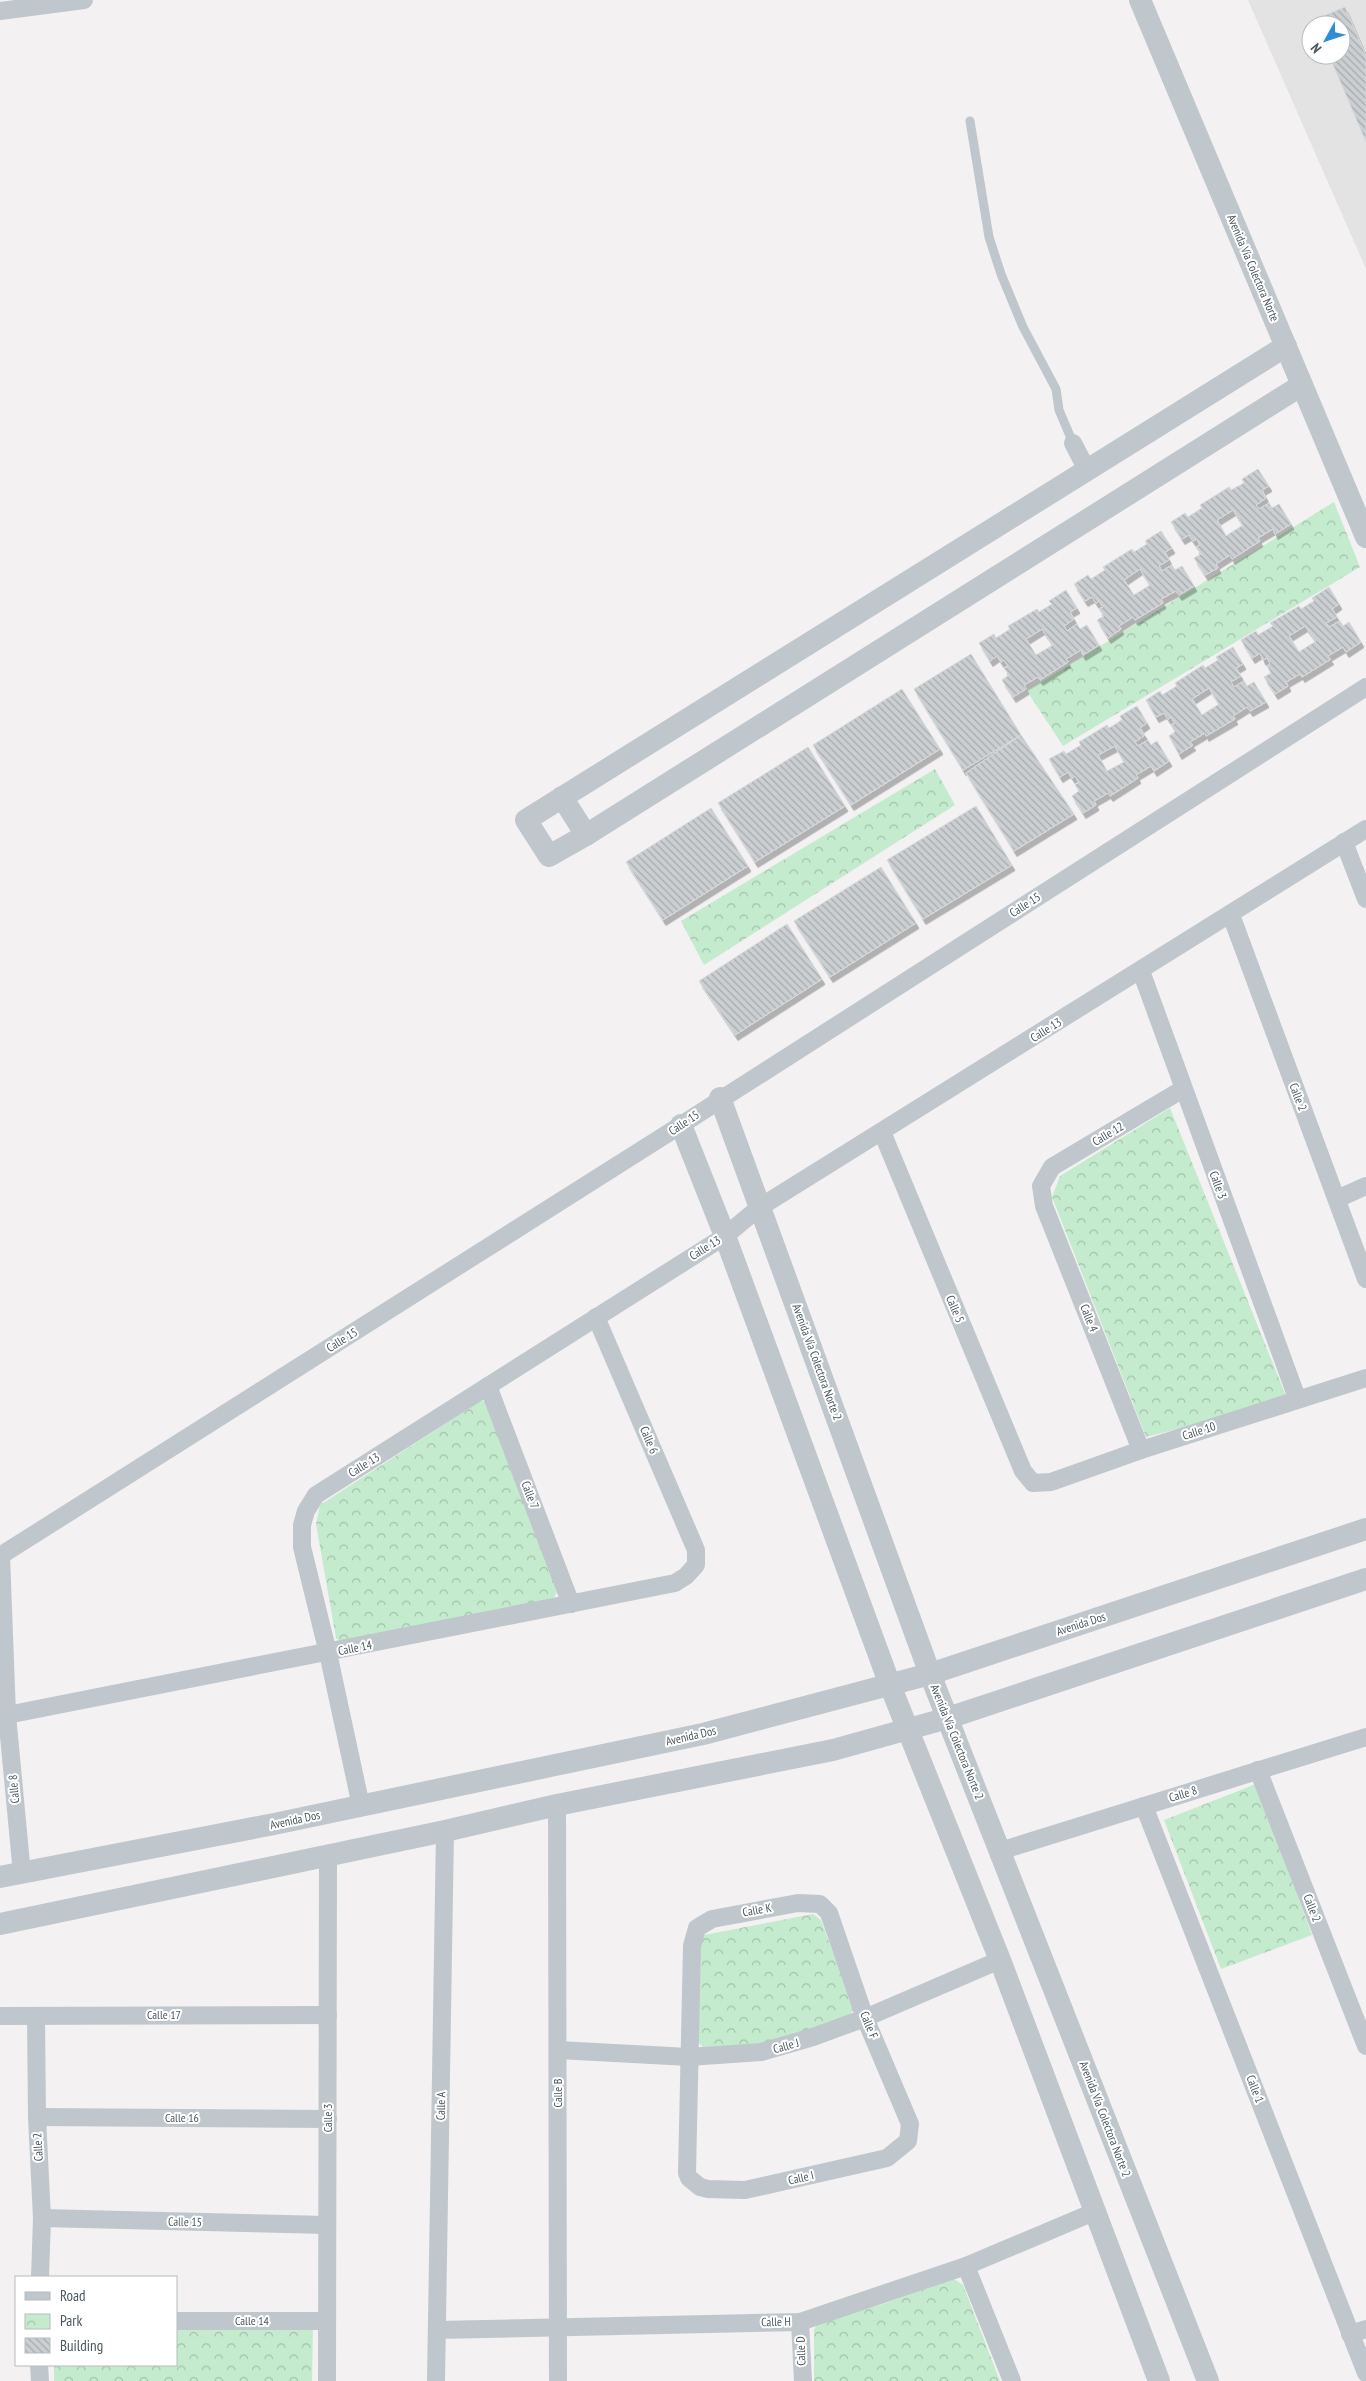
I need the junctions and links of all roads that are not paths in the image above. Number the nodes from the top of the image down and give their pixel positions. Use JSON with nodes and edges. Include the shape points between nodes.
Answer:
{"nodes":[{"id":1,"x":84,"y":0,"type":"edge"},
{"id":2,"x":1140,"y":0,"type":"edge"},
{"id":3,"x":0,"y":11,"type":"edge"},
{"id":4,"x":970,"y":121,"type":"dead end"},
{"id":5,"x":1286,"y":346,"type":"junction"},
{"id":6,"x":1302,"y":385,"type":"junction"},
{"id":7,"x":1073,"y":443,"type":"joint"},
{"id":8,"x":1088,"y":470,"type":"junction"},
{"id":9,"x":1366,"y":537,"type":"edge"},
{"id":10,"x":1366,"y":687,"type":"edge"},
{"id":11,"x":562,"y":797,"type":"junction"},
{"id":12,"x":1366,"y":829,"type":"edge"},
{"id":13,"x":586,"y":835,"type":"junction"},
{"id":14,"x":1344,"y":842,"type":"junction"},
{"id":15,"x":1366,"y":899,"type":"edge"},
{"id":16,"x":1230,"y":916,"type":"junction"},
{"id":17,"x":1141,"y":970,"type":"junction"},
{"id":18,"x":1183,"y":1089,"type":"junction"},
{"id":19,"x":720,"y":1098,"type":"junction"},
{"id":20,"x":681,"y":1126,"type":"junction"},
{"id":21,"x":882,"y":1132,"type":"junction"},
{"id":22,"x":1041,"y":1186,"type":"joint"},
{"id":23,"x":1366,"y":1186,"type":"edge"},
{"id":24,"x":1337,"y":1199,"type":"junction"},
{"id":25,"x":760,"y":1207,"type":"junction"},
{"id":26,"x":725,"y":1236,"type":"junction"},
{"id":27,"x":1366,"y":1279,"type":"edge"},
{"id":28,"x":596,"y":1317,"type":"junction"},
{"id":29,"x":1366,"y":1378,"type":"edge"},
{"id":30,"x":488,"y":1386,"type":"junction"},
{"id":31,"x":1297,"y":1398,"type":"junction"},
{"id":32,"x":1141,"y":1450,"type":"junction"},
{"id":33,"x":1033,"y":1483,"type":"joint"},
{"id":34,"x":1366,"y":1529,"type":"edge"},
{"id":35,"x":1,"y":1555,"type":"edge"},
{"id":36,"x":696,"y":1565,"type":"joint"},
{"id":37,"x":1366,"y":1579,"type":"edge"},
{"id":38,"x":571,"y":1604,"type":"junction"},
{"id":39,"x":328,"y":1653,"type":"junction"},
{"id":40,"x":930,"y":1674,"type":"junction"},
{"id":41,"x":890,"y":1685,"type":"junction"},
{"id":42,"x":7,"y":1715,"type":"junction"},
{"id":43,"x":948,"y":1718,"type":"junction"},
{"id":44,"x":908,"y":1729,"type":"junction"},
{"id":45,"x":1366,"y":1737,"type":"edge"},
{"id":46,"x":1258,"y":1770,"type":"junction"},
{"id":47,"x":557,"y":1805,"type":"junction"},
{"id":48,"x":361,"y":1806,"type":"junction"},
{"id":49,"x":1144,"y":1806,"type":"junction"},
{"id":50,"x":445,"y":1831,"type":"junction"},
{"id":51,"x":1000,"y":1850,"type":"junction"},
{"id":52,"x":328,"y":1856,"type":"junction"},
{"id":53,"x":11,"y":1876,"type":"edge"},
{"id":54,"x":820,"y":1904,"type":"joint"},
{"id":55,"x":0,"y":1924,"type":"edge"},
{"id":56,"x":1000,"y":1960,"type":"junction"},
{"id":57,"x":328,"y":2015,"type":"junction"},
{"id":58,"x":0,"y":2016,"type":"edge"},
{"id":59,"x":36,"y":2016,"type":"junction"},
{"id":60,"x":865,"y":2018,"type":"junction"},
{"id":61,"x":1366,"y":2046,"type":"edge"},
{"id":62,"x":558,"y":2050,"type":"junction"},
{"id":63,"x":689,"y":2057,"type":"junction"},
{"id":64,"x":37,"y":2117,"type":"junction"},
{"id":65,"x":328,"y":2118,"type":"junction"},
{"id":66,"x":904,"y":2146,"type":"joint"},
{"id":67,"x":1094,"y":2212,"type":"junction"},
{"id":68,"x":42,"y":2218,"type":"junction"},
{"id":69,"x":327,"y":2225,"type":"junction"},
{"id":70,"x":966,"y":2266,"type":"junction"},
{"id":71,"x":40,"y":2276,"type":"edge"},
{"id":72,"x":178,"y":2321,"type":"edge"},
{"id":73,"x":327,"y":2321,"type":"junction"},
{"id":74,"x":800,"y":2322,"type":"junction"},
{"id":75,"x":558,"y":2328,"type":"junction"},
{"id":76,"x":437,"y":2330,"type":"junction"},
{"id":77,"x":1358,"y":2332,"type":"edge"},
{"id":78,"x":39,"y":2366,"type":"edge"},
{"id":79,"x":1366,"y":2373,"type":"edge"},
{"id":80,"x":40,"y":2381,"type":"edge"},
{"id":81,"x":327,"y":2381,"type":"edge"},
{"id":82,"x":436,"y":2381,"type":"edge"},
{"id":83,"x":558,"y":2381,"type":"edge"},
{"id":84,"x":803,"y":2381,"type":"edge"},
{"id":85,"x":1012,"y":2381,"type":"edge"},
{"id":86,"x":1159,"y":2381,"type":"edge"},
{"id":87,"x":1208,"y":2381,"type":"edge"}],
"edges":[{"from":1,"to":3,"type":"street"},
{"from":2,"to":5,"type":"street","name":"Avenida Vía Colectora Norte"},
{"from":4,"to":7,"type":"lane","via":[[989,237],[1023,327],[1056,389]]},
{"from":5,"to":6,"type":"street","name":"Avenida Vía Colectora Norte"},
{"from":5,"to":8,"type":"street"},
{"from":6,"to":9,"type":"street","name":"Avenida Vía Colectora Norte"},
{"from":6,"to":13,"type":"street"},
{"from":7,"to":8,"type":"street"},
{"from":8,"to":11,"type":"street"},
{"from":10,"to":19,"type":"street","name":"Calle 15"},
{"from":11,"to":13,"type":"street"},
{"from":11,"to":13,"type":"street","via":[[526,820],[549,856]]},
{"from":12,"to":14,"type":"street","name":"Calle 13"},
{"from":14,"to":15,"type":"street"},
{"from":14,"to":16,"type":"street","name":"Calle 13"},
{"from":16,"to":17,"type":"street","name":"Calle 13"},
{"from":16,"to":24,"type":"street","name":"Calle 2"},
{"from":17,"to":18,"type":"street","name":"Calle 3"},
{"from":17,"to":21,"type":"street","name":"Calle 13"},
{"from":18,"to":22,"type":"street","name":"Calle 12","via":[[1052,1167]]},
{"from":18,"to":31,"type":"street","name":"Calle 3"},
{"from":19,"to":20,"type":"street","name":"Calle 15"},
{"from":19,"to":25,"type":"street","name":"Avenida Vía Colectora Norte 2"},
{"from":20,"to":26,"type":"street"},
{"from":20,"to":35,"type":"street","name":"Calle 15"},
{"from":21,"to":25,"type":"street","name":"Calle 13"},
{"from":21,"to":33,"type":"street","name":"Calle 5","via":[[1023,1471]]},
{"from":22,"to":32,"type":"street","name":"Calle 4","via":[[1044,1206]]},
{"from":23,"to":24,"type":"street"},
{"from":24,"to":27,"type":"street","name":"Calle 2"},
{"from":25,"to":26,"type":"street","name":"Calle 13"},
{"from":25,"to":40,"type":"street","name":"Avenida Vía Colectora Norte 2"},
{"from":26,"to":28,"type":"street","name":"Calle 13"},
{"from":26,"to":41,"type":"street"},
{"from":28,"to":30,"type":"street","name":"Calle 13"},
{"from":28,"to":36,"type":"street","name":"Calle 6","via":[[696,1550]]},
{"from":29,"to":31,"type":"street","name":"Calle 10"},
{"from":30,"to":38,"type":"street","name":"Calle 7"},
{"from":30,"to":39,"type":"street","name":"Calle 13","via":[[316,1495],[306,1510],[302,1547]]},
{"from":31,"to":32,"type":"street","name":"Calle 10"},
{"from":32,"to":33,"type":"street","name":"Calle 10","via":[[1051,1482]]},
{"from":34,"to":40,"type":"street","name":"Avenida Dos"},
{"from":35,"to":42,"type":"street","name":"Calle 8"},
{"from":36,"to":38,"type":"street","name":"Calle 14","via":[[675,1583]]},
{"from":37,"to":43,"type":"street"},
{"from":38,"to":39,"type":"street","name":"Calle 14"},
{"from":39,"to":42,"type":"street","name":"Calle 14"},
{"from":39,"to":48,"type":"street","name":"Calle 13"},
{"from":40,"to":41,"type":"street","name":"Avenida Dos"},
{"from":40,"to":43,"type":"street","name":"Avenida Vía Colectora Norte 2"},
{"from":41,"to":44,"type":"street"},
{"from":41,"to":48,"type":"street","name":"Avenida Dos","via":[[703,1734]]},
{"from":42,"to":53,"type":"street","name":"Calle 8"},
{"from":43,"to":44,"type":"street"},
{"from":43,"to":51,"type":"street","name":"Avenida Vía Colectora Norte 2"},
{"from":44,"to":47,"type":"street","via":[[833,1750]]},
{"from":44,"to":56,"type":"street"},
{"from":45,"to":46,"type":"street","name":"Calle 8"},
{"from":46,"to":49,"type":"street","name":"Calle 8"},
{"from":46,"to":61,"type":"street","name":"Calle 2"},
{"from":47,"to":50,"type":"street"},
{"from":47,"to":62,"type":"street","name":"Calle B"},
{"from":48,"to":53,"type":"street","name":"Avenida Dos"},
{"from":49,"to":51,"type":"street","name":"Calle 8"},
{"from":49,"to":77,"type":"street","name":"Calle 1"},
{"from":50,"to":52,"type":"street"},
{"from":50,"to":76,"type":"street","name":"Calle A"},
{"from":51,"to":87,"type":"street","name":"Avenida Vía Colectora Norte 2"},
{"from":52,"to":55,"type":"street"},
{"from":52,"to":57,"type":"street","name":"Calle 3"},
{"from":54,"to":60,"type":"street","name":"Calle F","via":[[828,1913]]},
{"from":54,"to":63,"type":"street","name":"Calle K","via":[[798,1903],[712,1919],[697,1928],[692,1946]]},
{"from":56,"to":60,"type":"street","name":"Calle J"},
{"from":56,"to":67,"type":"street"},
{"from":57,"to":59,"type":"street","name":"Calle 17"},
{"from":57,"to":65,"type":"street","name":"Calle 3"},
{"from":58,"to":59,"type":"street","name":"Calle 17"},
{"from":59,"to":64,"type":"street","name":"Calle 2"},
{"from":60,"to":63,"type":"street","name":"Calle J","via":[[814,2038],[761,2052]]},
{"from":60,"to":66,"type":"street","name":"Calle F","via":[[910,2124],[908,2141]]},
{"from":62,"to":63,"type":"street","name":"Calle J"},
{"from":62,"to":75,"type":"street","name":"Calle B"},
{"from":63,"to":66,"type":"street","name":"Calle I","via":[[688,2173],[695,2183],[708,2189],[745,2190],[886,2158]]},
{"from":64,"to":65,"type":"street","name":"Calle 16"},
{"from":64,"to":68,"type":"street","name":"Calle 2"},
{"from":65,"to":69,"type":"street","name":"Calle 3"},
{"from":67,"to":70,"type":"street","name":"Calle H"},
{"from":67,"to":86,"type":"street"},
{"from":68,"to":69,"type":"street","name":"Calle 15"},
{"from":68,"to":71,"type":"street","name":"Calle 2"},
{"from":69,"to":73,"type":"street","name":"Calle 3"},
{"from":70,"to":74,"type":"street","name":"Calle H"},
{"from":70,"to":85,"type":"street"},
{"from":72,"to":73,"type":"street","name":"Calle 14"},
{"from":73,"to":81,"type":"street","name":"Calle 3"},
{"from":74,"to":75,"type":"street","name":"Calle H"},
{"from":74,"to":84,"type":"street","name":"Calle D"},
{"from":75,"to":76,"type":"street","name":"Calle H"},
{"from":75,"to":83,"type":"street","name":"Calle B"},
{"from":76,"to":82,"type":"street","name":"Calle A"},
{"from":77,"to":79,"type":"street","name":"Calle 1"},
{"from":78,"to":80,"type":"street"}]}
